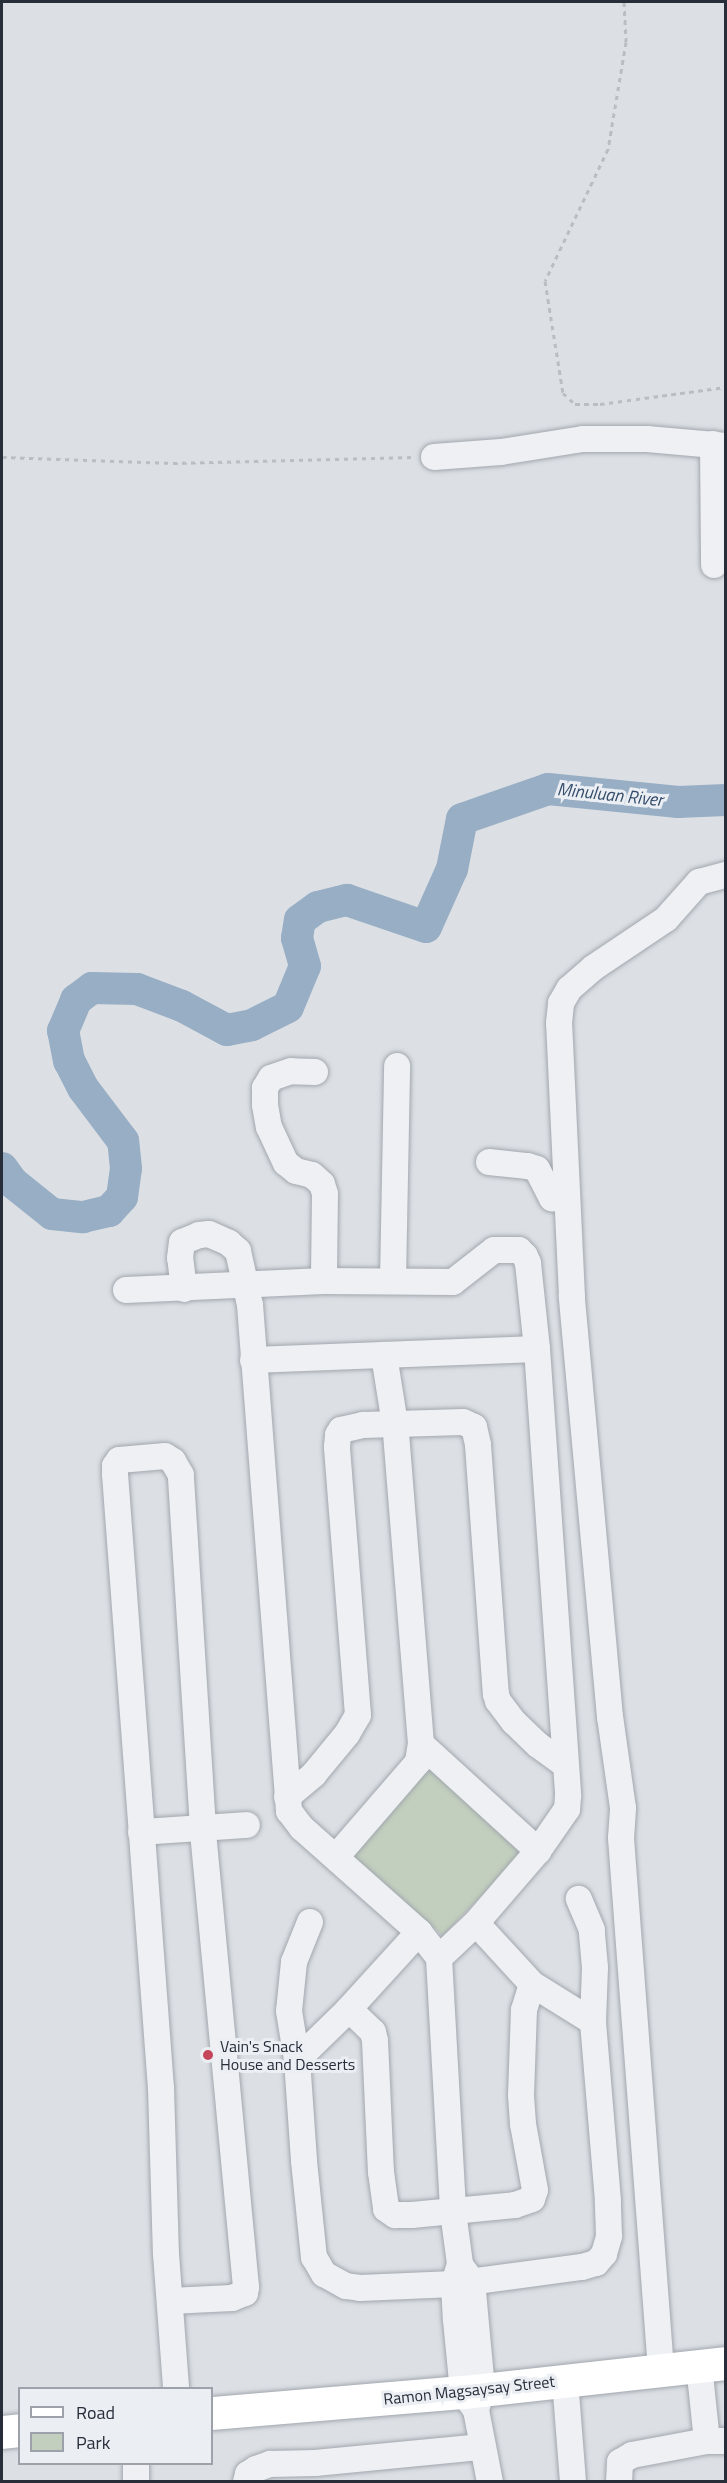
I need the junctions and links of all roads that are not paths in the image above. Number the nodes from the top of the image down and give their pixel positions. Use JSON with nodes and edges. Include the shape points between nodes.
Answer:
{"nodes":[{"id":1,"x":719,"y":445,"type":"edge"},
{"id":2,"x":434,"y":457,"type":"road end"},
{"id":3,"x":714,"y":565,"type":"dead end"},
{"id":4,"x":726,"y":875,"type":"edge"},
{"id":5,"x":397,"y":1066,"type":"dead end"},
{"id":6,"x":315,"y":1072,"type":"dead end"},
{"id":7,"x":489,"y":1162,"type":"dead end"},
{"id":8,"x":566,"y":1200,"type":"junction"},
{"id":9,"x":324,"y":1281,"type":"junction"},
{"id":10,"x":393,"y":1281,"type":"junction"},
{"id":11,"x":246,"y":1284,"type":"junction"},
{"id":12,"x":183,"y":1289,"type":"junction"},
{"id":13,"x":126,"y":1290,"type":"dead end"},
{"id":14,"x":537,"y":1349,"type":"junction"},
{"id":15,"x":384,"y":1355,"type":"junction"},
{"id":16,"x":253,"y":1360,"type":"junction"},
{"id":17,"x":395,"y":1424,"type":"junction"},
{"id":18,"x":421,"y":1744,"type":"junction"},
{"id":19,"x":566,"y":1765,"type":"junction"},
{"id":20,"x":287,"y":1797,"type":"junction"},
{"id":21,"x":247,"y":1825,"type":"dead end"},
{"id":22,"x":203,"y":1827,"type":"junction"},
{"id":23,"x":141,"y":1832,"type":"junction"},
{"id":24,"x":538,"y":1851,"type":"junction"},
{"id":25,"x":336,"y":1857,"type":"junction"},
{"id":26,"x":579,"y":1899,"type":"dead end"},
{"id":27,"x":310,"y":1922,"type":"dead end"},
{"id":28,"x":476,"y":1923,"type":"junction"},
{"id":29,"x":419,"y":1932,"type":"junction"},
{"id":30,"x":439,"y":1958,"type":"junction"},
{"id":31,"x":532,"y":1984,"type":"junction"},
{"id":32,"x":349,"y":2009,"type":"junction"},
{"id":33,"x":593,"y":2022,"type":"junction"},
{"id":34,"x":297,"y":2060,"type":"junction"},
{"id":35,"x":453,"y":2212,"type":"junction"},
{"id":36,"x":462,"y":2276,"type":"junction"},
{"id":37,"x":170,"y":2301,"type":"junction"},
{"id":38,"x":712,"y":2364,"type":"edge"},
{"id":39,"x":661,"y":2370,"type":"junction"},
{"id":40,"x":565,"y":2380,"type":"junction"},
{"id":41,"x":176,"y":2387,"type":"edge"},
{"id":42,"x":474,"y":2397,"type":"junction"},
{"id":43,"x":213,"y":2413,"type":"edge"},
{"id":44,"x":18,"y":2430,"type":"edge"},
{"id":45,"x":2,"y":2432,"type":"edge"},
{"id":46,"x":716,"y":2441,"type":"edge"},
{"id":47,"x":483,"y":2446,"type":"junction"},
{"id":48,"x":136,"y":2465,"type":"edge"},
{"id":49,"x":136,"y":2481,"type":"edge"},
{"id":50,"x":246,"y":2481,"type":"edge"},
{"id":51,"x":490,"y":2481,"type":"edge"},
{"id":52,"x":573,"y":2481,"type":"edge"},
{"id":53,"x":619,"y":2481,"type":"edge"}],
"edges":[{"from":1,"to":2,"type":"street","via":[[647,439],[584,440]]},
{"from":1,"to":3,"type":"street"},
{"from":4,"to":8,"type":"street","via":[[699,882],[666,919],[593,968],[569,989],[561,1003]]},
{"from":5,"to":10,"type":"street"},
{"from":6,"to":9,"type":"street","via":[[291,1071],[271,1078],[265,1088],[265,1105],[269,1127],[286,1163],[322,1184]]},
{"from":7,"to":8,"type":"street","via":[[537,1169],[552,1198]]},
{"from":8,"to":39,"type":"street","via":[[580,1401],[610,1717],[623,1808],[621,1838]]},
{"from":9,"to":10,"type":"street"},
{"from":9,"to":11,"type":"street"},
{"from":10,"to":14,"type":"street","via":[[453,1282],[494,1250],[519,1250],[528,1263]]},
{"from":11,"to":12,"type":"street"},
{"from":11,"to":12,"type":"street","via":[[238,1251],[209,1234],[183,1242]]},
{"from":11,"to":16,"type":"street"},
{"from":12,"to":13,"type":"street"},
{"from":14,"to":15,"type":"street"},
{"from":14,"to":19,"type":"street"},
{"from":15,"to":16,"type":"street"},
{"from":15,"to":17,"type":"street"},
{"from":16,"to":20,"type":"street"},
{"from":17,"to":18,"type":"street"},
{"from":17,"to":19,"type":"street","via":[[463,1422],[474,1427],[496,1694],[514,1722]]},
{"from":17,"to":20,"type":"street","via":[[363,1425],[338,1435],[358,1715],[314,1774]]},
{"from":18,"to":24,"type":"street"},
{"from":18,"to":25,"type":"street","via":[[418,1762]]},
{"from":19,"to":24,"type":"street","via":[[567,1809]]},
{"from":20,"to":25,"type":"street","via":[[293,1820]]},
{"from":21,"to":22,"type":"street"},
{"from":22,"to":23,"type":"street"},
{"from":22,"to":23,"type":"street","via":[[181,1475],[165,1456],[119,1460],[115,1466]]},
{"from":22,"to":37,"type":"street","via":[[246,2287],[241,2296],[232,2298]]},
{"from":23,"to":37,"type":"street","via":[[161,2088]]},
{"from":24,"to":28,"type":"street"},
{"from":25,"to":29,"type":"street"},
{"from":26,"to":33,"type":"street","via":[[592,1930]]},
{"from":27,"to":34,"type":"street","via":[[294,1962],[290,2011]]},
{"from":28,"to":30,"type":"street"},
{"from":28,"to":31,"type":"street"},
{"from":29,"to":30,"type":"street"},
{"from":29,"to":32,"type":"street"},
{"from":30,"to":35,"type":"street"},
{"from":31,"to":33,"type":"street"},
{"from":31,"to":35,"type":"street","via":[[524,2010],[522,2124],[535,2190],[532,2199]]},
{"from":32,"to":34,"type":"street"},
{"from":32,"to":35,"type":"street","via":[[373,2032],[375,2041],[386,2209],[412,2215]]},
{"from":33,"to":36,"type":"street","via":[[608,2201],[609,2236],[604,2254],[596,2263],[582,2267]]},
{"from":34,"to":36,"type":"street","via":[[314,2258],[324,2274],[346,2286],[360,2288]]},
{"from":35,"to":36,"type":"street"},
{"from":36,"to":42,"type":"street"},
{"from":37,"to":41,"type":"street"},
{"from":38,"to":39,"type":"main road","name":"Ramon Magsaysay Street"},
{"from":38,"to":46,"type":"street"},
{"from":39,"to":40,"type":"main road","name":"Ramon Magsaysay Street"},
{"from":40,"to":42,"type":"main road","name":"Ramon Magsaysay Street"},
{"from":40,"to":52,"type":"street"},
{"from":42,"to":43,"type":"main road","name":"Ramon Magsaysay Street"},
{"from":42,"to":47,"type":"street"},
{"from":44,"to":45,"type":"main road"},
{"from":46,"to":53,"type":"street","via":[[632,2455],[620,2462]]},
{"from":47,"to":50,"type":"street","via":[[270,2464],[248,2474]]},
{"from":47,"to":51,"type":"street"},
{"from":48,"to":49,"type":"street"}]}
